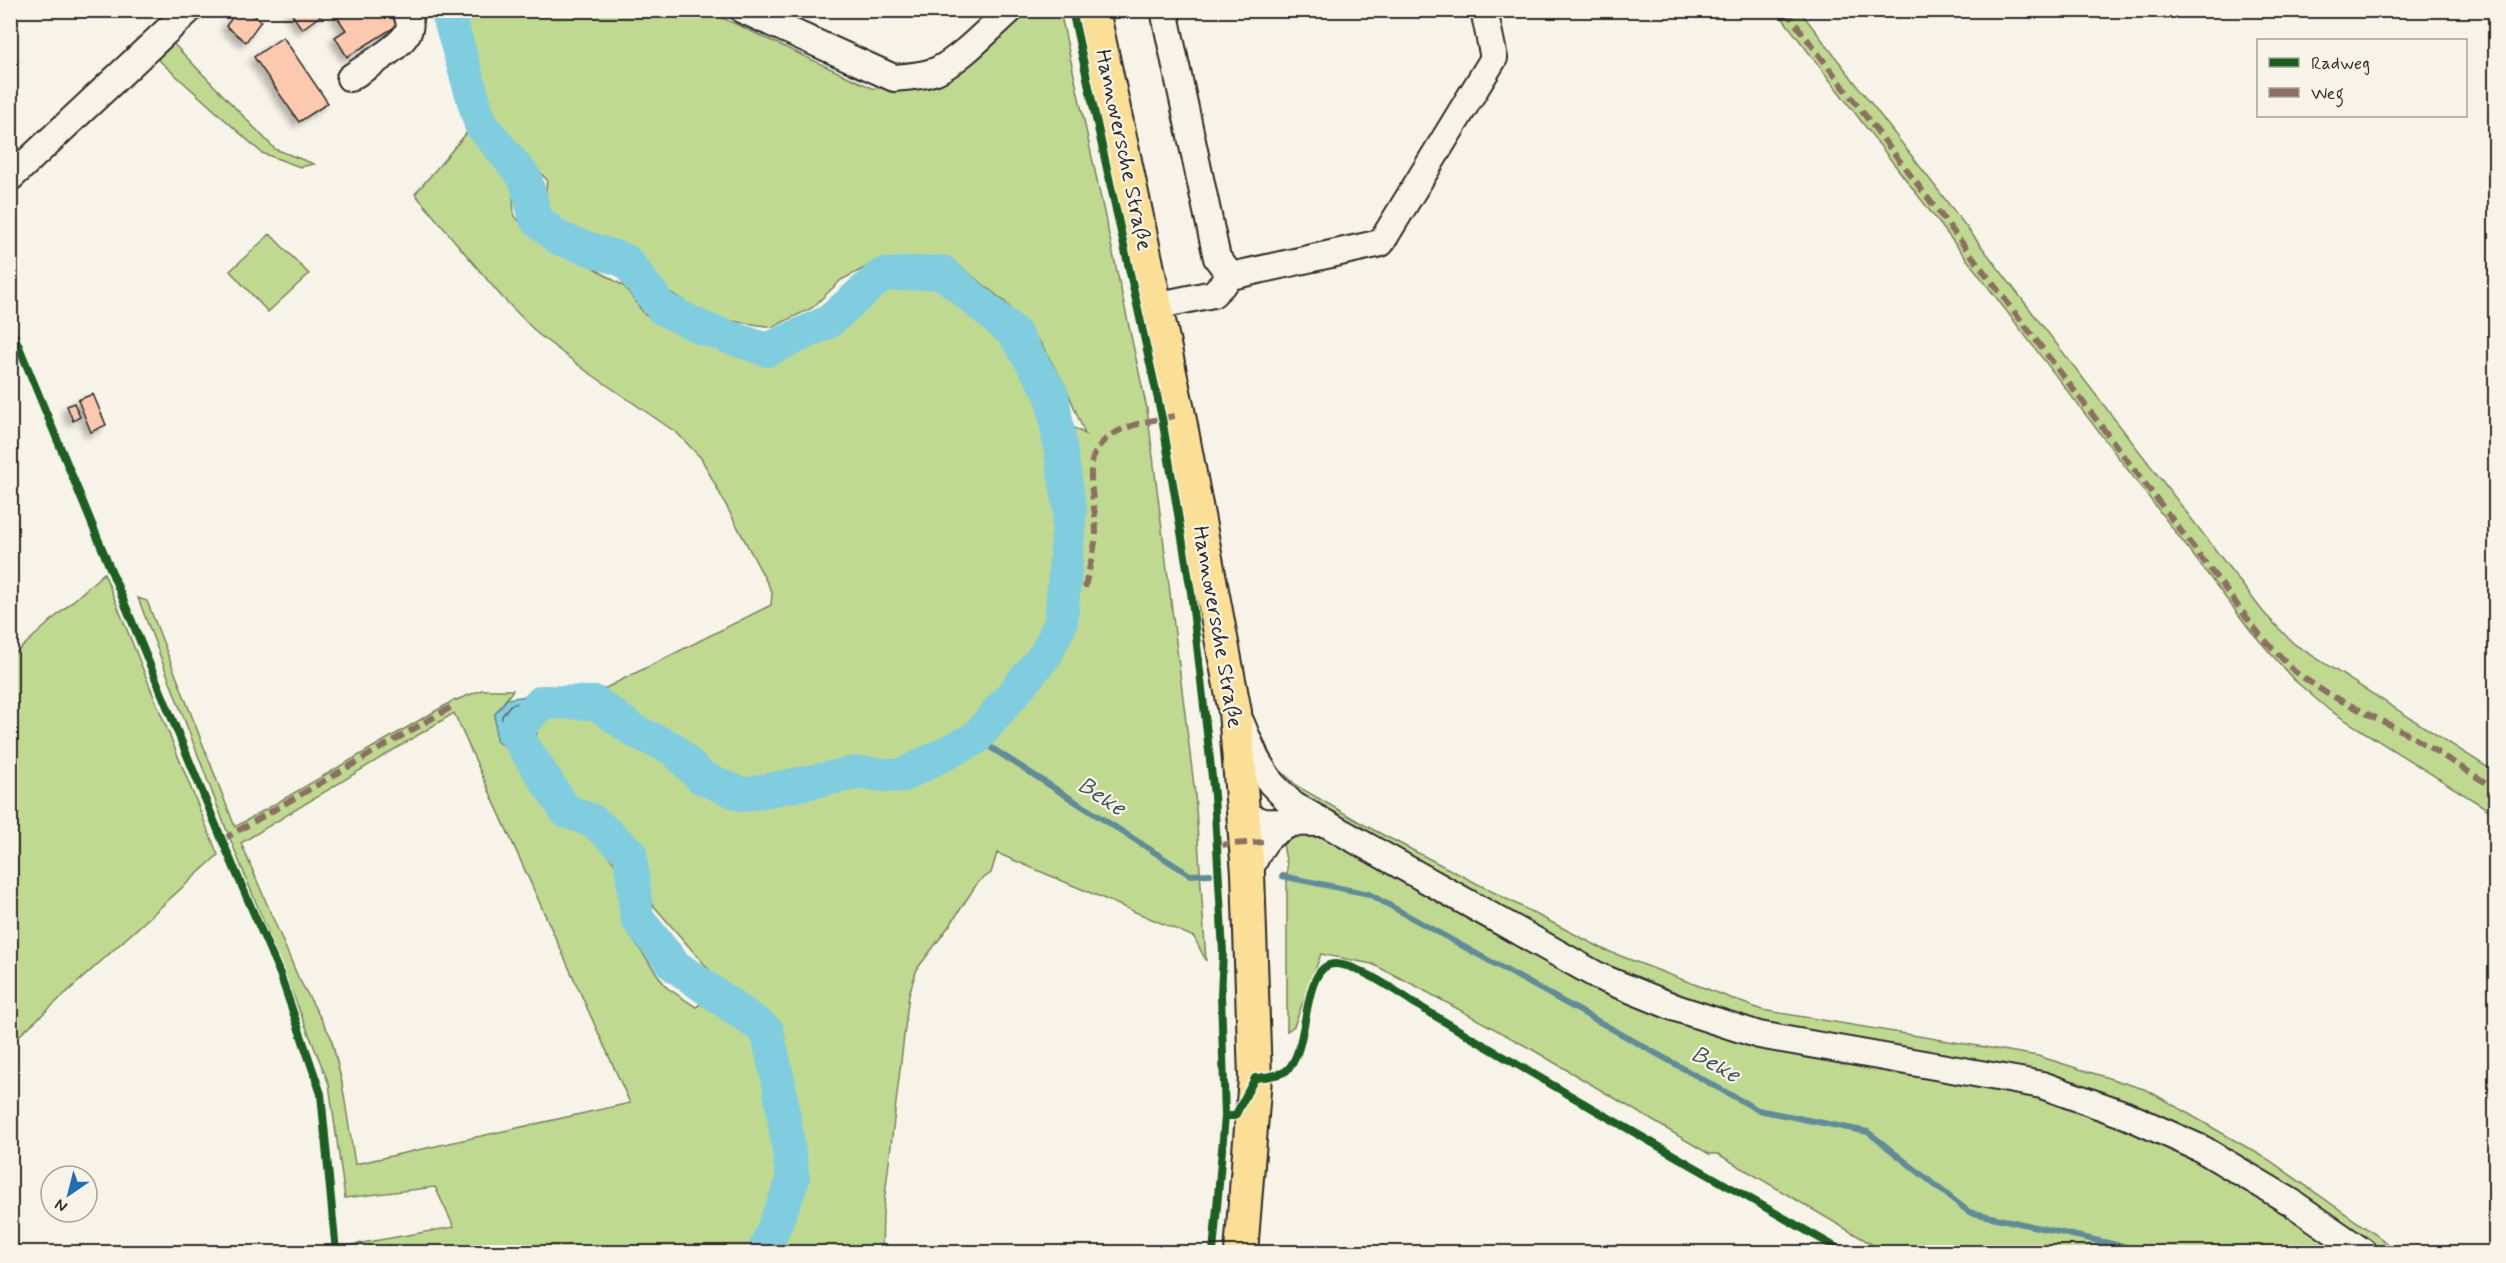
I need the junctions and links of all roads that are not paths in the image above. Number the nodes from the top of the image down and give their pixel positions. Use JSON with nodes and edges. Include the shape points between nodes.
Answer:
{"nodes":[{"id":1,"x":189,"y":10,"type":"edge"},
{"id":2,"x":405,"y":10,"type":"edge"},
{"id":3,"x":742,"y":10,"type":"edge"},
{"id":4,"x":1010,"y":10,"type":"edge"},
{"id":5,"x":1093,"y":10,"type":"edge"},
{"id":6,"x":1164,"y":10,"type":"edge"},
{"id":7,"x":1484,"y":10,"type":"edge"},
{"id":8,"x":350,"y":78,"type":"dead end"},
{"id":9,"x":10,"y":178,"type":"edge"},
{"id":10,"x":1231,"y":276,"type":"junction"},
{"id":11,"x":1155,"y":306,"type":"junction"},
{"id":12,"x":1235,"y":712,"type":"junction"},
{"id":13,"x":1292,"y":814,"type":"junction"},
{"id":14,"x":1244,"y":815,"type":"junction"},
{"id":15,"x":1248,"y":873,"type":"junction"},
{"id":16,"x":1241,"y":1252,"type":"edge"},
{"id":17,"x":2363,"y":1252,"type":"edge"}],
"edges":[{"from":1,"to":9,"type":"street"},
{"from":2,"to":8,"type":"street","via":[[409,30],[400,42]]},
{"from":3,"to":4,"type":"street","via":[[894,78],[938,70]]},
{"from":5,"to":11,"type":"main road","name":"Hannoversche Straße"},
{"from":6,"to":10,"type":"street","via":[[1217,258]]},
{"from":7,"to":10,"type":"street","via":[[1494,58],[1381,243]]},
{"from":10,"to":11,"type":"street","via":[[1213,294]]},
{"from":11,"to":12,"type":"main road","name":"Hannoversche Straße"},
{"from":12,"to":13,"type":"street","via":[[1256,759]]},
{"from":12,"to":14,"type":"main road","name":"Hannoversche Straße"},
{"from":13,"to":14,"type":"street","via":[[1261,806]]},
{"from":13,"to":15,"type":"street","via":[[1263,842]]},
{"from":13,"to":17,"type":"street","via":[[1321,823],[1600,977],[1676,1008],[1759,1035],[2042,1085],[2126,1115],[2202,1149],[2291,1202]]},
{"from":14,"to":15,"type":"main road","name":"Hannoversche Straße"},
{"from":15,"to":16,"type":"main road","name":"Hannoversche Straße","via":[[1255,1078]]}]}
